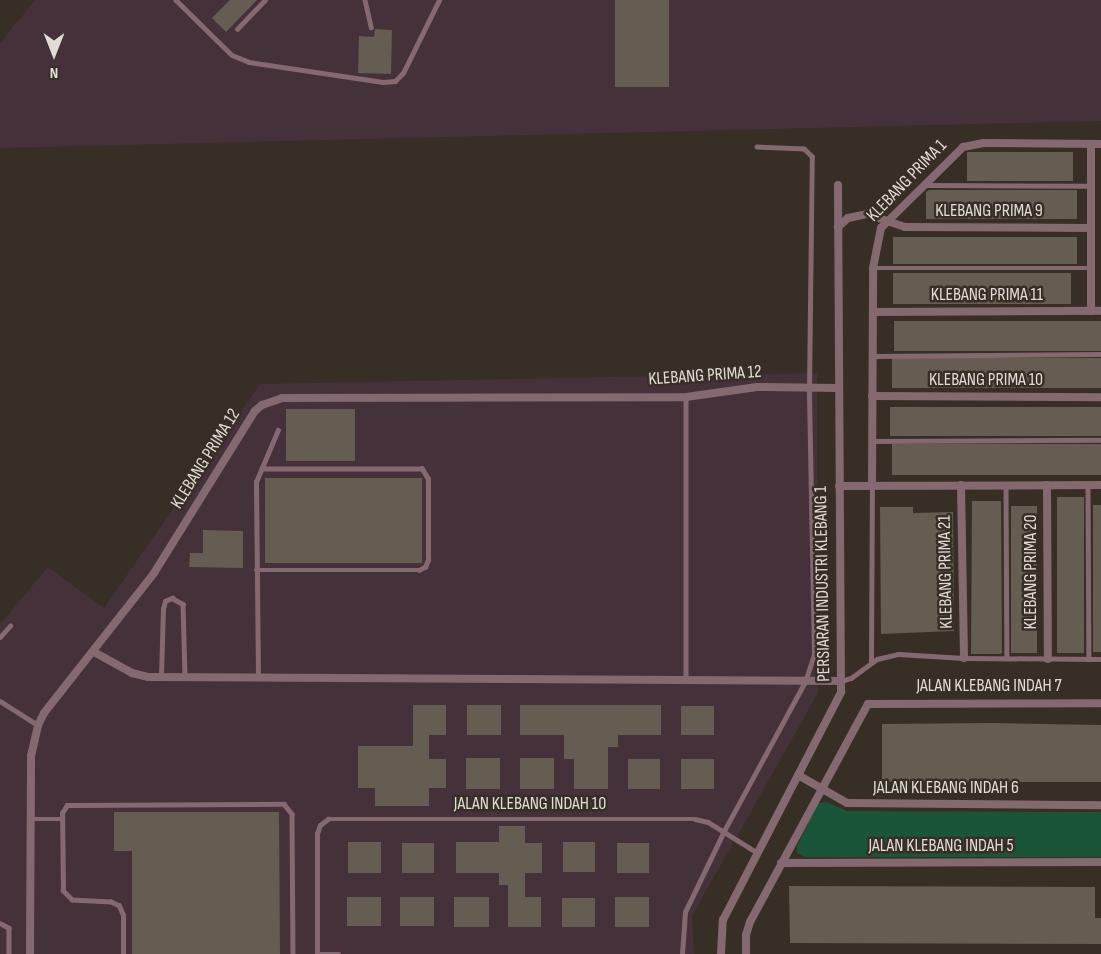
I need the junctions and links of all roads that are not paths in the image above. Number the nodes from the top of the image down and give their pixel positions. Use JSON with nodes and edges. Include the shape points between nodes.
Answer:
{"nodes":[{"id":1,"x":176,"y":0,"type":"edge"},
{"id":2,"x":265,"y":0,"type":"edge"},
{"id":3,"x":365,"y":0,"type":"edge"},
{"id":4,"x":439,"y":0,"type":"edge"},
{"id":5,"x":371,"y":27,"type":"dead end"},
{"id":6,"x":237,"y":28,"type":"dead end"},
{"id":7,"x":1091,"y":144,"type":"junction"},
{"id":8,"x":1101,"y":144,"type":"edge"},
{"id":9,"x":757,"y":147,"type":"dead end"},
{"id":10,"x":838,"y":185,"type":"dead end"},
{"id":11,"x":923,"y":185,"type":"junction"},
{"id":12,"x":1091,"y":186,"type":"junction"},
{"id":13,"x":888,"y":220,"type":"junction"},
{"id":14,"x":838,"y":228,"type":"junction"},
{"id":15,"x":1091,"y":228,"type":"junction"},
{"id":16,"x":873,"y":268,"type":"junction"},
{"id":17,"x":1091,"y":268,"type":"junction"},
{"id":18,"x":1091,"y":311,"type":"junction"},
{"id":19,"x":1101,"y":311,"type":"edge"},
{"id":20,"x":873,"y":312,"type":"junction"},
{"id":21,"x":1101,"y":354,"type":"edge"},
{"id":22,"x":872,"y":356,"type":"junction"},
{"id":23,"x":809,"y":388,"type":"junction"},
{"id":24,"x":838,"y":388,"type":"junction"},
{"id":25,"x":872,"y":396,"type":"junction"},
{"id":26,"x":686,"y":397,"type":"junction"},
{"id":27,"x":1101,"y":397,"type":"edge"},
{"id":28,"x":278,"y":430,"type":"dead end"},
{"id":29,"x":1101,"y":440,"type":"edge"},
{"id":30,"x":872,"y":441,"type":"junction"},
{"id":31,"x":262,"y":469,"type":"junction"},
{"id":32,"x":872,"y":485,"type":"junction"},
{"id":33,"x":961,"y":485,"type":"junction"},
{"id":34,"x":1047,"y":485,"type":"junction"},
{"id":35,"x":1088,"y":485,"type":"junction"},
{"id":36,"x":1101,"y":485,"type":"edge"},
{"id":37,"x":839,"y":486,"type":"junction"},
{"id":38,"x":1006,"y":486,"type":"junction"},
{"id":39,"x":256,"y":570,"type":"junction"},
{"id":40,"x":10,"y":626,"type":"dead end"},
{"id":41,"x":0,"y":637,"type":"edge"},
{"id":42,"x":94,"y":652,"type":"junction"},
{"id":43,"x":964,"y":658,"type":"junction"},
{"id":44,"x":1007,"y":658,"type":"junction"},
{"id":45,"x":1048,"y":658,"type":"junction"},
{"id":46,"x":1089,"y":658,"type":"junction"},
{"id":47,"x":1101,"y":658,"type":"edge"},
{"id":48,"x":871,"y":663,"type":"junction"},
{"id":49,"x":161,"y":676,"type":"junction"},
{"id":50,"x":185,"y":676,"type":"junction"},
{"id":51,"x":258,"y":676,"type":"junction"},
{"id":52,"x":686,"y":680,"type":"junction"},
{"id":53,"x":841,"y":681,"type":"junction"},
{"id":54,"x":805,"y":682,"type":"junction"},
{"id":55,"x":0,"y":701,"type":"edge"},
{"id":56,"x":1101,"y":703,"type":"edge"},
{"id":57,"x":38,"y":725,"type":"junction"},
{"id":58,"x":798,"y":775,"type":"junction"},
{"id":59,"x":820,"y":789,"type":"junction"},
{"id":60,"x":1101,"y":805,"type":"edge"},
{"id":61,"x":31,"y":819,"type":"junction"},
{"id":62,"x":62,"y":819,"type":"junction"},
{"id":63,"x":724,"y":831,"type":"junction"},
{"id":64,"x":758,"y":853,"type":"junction"},
{"id":65,"x":1101,"y":862,"type":"edge"},
{"id":66,"x":781,"y":863,"type":"junction"},
{"id":67,"x":0,"y":923,"type":"edge"},
{"id":68,"x":9,"y":954,"type":"edge"},
{"id":69,"x":30,"y":954,"type":"edge"},
{"id":70,"x":123,"y":954,"type":"edge"},
{"id":71,"x":293,"y":954,"type":"edge"},
{"id":72,"x":317,"y":954,"type":"edge"},
{"id":73,"x":339,"y":954,"type":"edge"},
{"id":74,"x":682,"y":954,"type":"edge"},
{"id":75,"x":721,"y":954,"type":"edge"},
{"id":76,"x":746,"y":954,"type":"edge"}],
"edges":[{"from":1,"to":4,"type":"lane","via":[[232,54],[249,62],[383,82],[395,81],[403,74]]},
{"from":2,"to":6,"type":"lane"},
{"from":3,"to":5,"type":"lane"},
{"from":7,"to":8,"type":"street","name":"KLEBANG PRIMA 1"},
{"from":7,"to":11,"type":"street","name":"KLEBANG PRIMA 1","via":[[972,144],[953,155]]},
{"from":7,"to":12,"type":"street"},
{"from":9,"to":23,"type":"lane","via":[[804,149],[812,157]]},
{"from":10,"to":14,"type":"street","name":"PERSIARAN INDUSTRI KLEBANG 1"},
{"from":11,"to":12,"type":"lane"},
{"from":11,"to":13,"type":"street","name":"KLEBANG PRIMA 1"},
{"from":12,"to":15,"type":"street"},
{"from":13,"to":14,"type":"street","name":"KLEBANG PRIMA 9","via":[[860,215],[841,222]]},
{"from":13,"to":15,"type":"street","name":"KLEBANG PRIMA 9","via":[[905,228]]},
{"from":13,"to":16,"type":"street","name":"KLEBANG PRIMA 1","via":[[877,235]]},
{"from":14,"to":24,"type":"street","name":"PERSIARAN INDUSTRI KLEBANG 1"},
{"from":15,"to":17,"type":"street"},
{"from":16,"to":17,"type":"lane"},
{"from":16,"to":20,"type":"street","name":"KLEBANG PRIMA 1"},
{"from":17,"to":18,"type":"street"},
{"from":18,"to":19,"type":"street","name":"KLEBANG PRIMA 11"},
{"from":18,"to":20,"type":"street","name":"KLEBANG PRIMA 11"},
{"from":20,"to":22,"type":"street","name":"KLEBANG PRIMA 1"},
{"from":21,"to":22,"type":"lane"},
{"from":22,"to":25,"type":"street","name":"KLEBANG PRIMA 1"},
{"from":23,"to":24,"type":"street","name":"KLEBANG PRIMA 12"},
{"from":23,"to":26,"type":"street","name":"KLEBANG PRIMA 12","via":[[757,387]]},
{"from":23,"to":54,"type":"lane","via":[[814,655]]},
{"from":24,"to":37,"type":"street","name":"PERSIARAN INDUSTRI KLEBANG 1"},
{"from":25,"to":27,"type":"street","name":"KLEBANG PRIMA 10"},
{"from":25,"to":30,"type":"street","name":"KLEBANG PRIMA 1"},
{"from":26,"to":42,"type":"street","name":"KLEBANG PRIMA 12","via":[[271,400],[255,411],[154,573]]},
{"from":26,"to":52,"type":"lane"},
{"from":28,"to":31,"type":"lane"},
{"from":29,"to":30,"type":"lane"},
{"from":30,"to":32,"type":"street","name":"KLEBANG PRIMA 1"},
{"from":31,"to":39,"type":"lane","via":[[256,482]]},
{"from":31,"to":39,"type":"lane","via":[[422,469],[428,479],[428,560],[426,567],[419,570]]},
{"from":32,"to":33,"type":"street"},
{"from":32,"to":37,"type":"street"},
{"from":32,"to":48,"type":"lane"},
{"from":33,"to":38,"type":"street"},
{"from":33,"to":43,"type":"street","name":"KLEBANG PRIMA 21"},
{"from":34,"to":35,"type":"street"},
{"from":34,"to":38,"type":"street"},
{"from":34,"to":45,"type":"street","name":"KLEBANG PRIMA 20"},
{"from":35,"to":36,"type":"street"},
{"from":35,"to":46,"type":"lane"},
{"from":37,"to":53,"type":"street","name":"PERSIARAN INDUSTRI KLEBANG 1"},
{"from":38,"to":44,"type":"lane"},
{"from":39,"to":51,"type":"lane"},
{"from":40,"to":41,"type":"lane"},
{"from":42,"to":49,"type":"street","via":[[132,673]]},
{"from":42,"to":57,"type":"street","name":"KLEBANG PRIMA 12"},
{"from":43,"to":44,"type":"lane"},
{"from":43,"to":48,"type":"lane","via":[[898,654]]},
{"from":44,"to":45,"type":"lane"},
{"from":45,"to":46,"type":"lane"},
{"from":46,"to":47,"type":"lane"},
{"from":48,"to":53,"type":"lane"},
{"from":49,"to":50,"type":"street"},
{"from":49,"to":50,"type":"lane","via":[[163,609],[165,601],[172,598],[183,604]]},
{"from":50,"to":51,"type":"street"},
{"from":51,"to":52,"type":"street"},
{"from":52,"to":54,"type":"street"},
{"from":53,"to":54,"type":"street"},
{"from":53,"to":58,"type":"street","name":"PERSIARAN INDUSTRI KLEBANG 1","via":[[841,694]]},
{"from":54,"to":63,"type":"lane"},
{"from":55,"to":57,"type":"lane"},
{"from":56,"to":59,"type":"street","name":"JALAN KLEBANG INDAH 7","via":[[870,703]]},
{"from":57,"to":61,"type":"street","name":"KLEBANG PRIMA 12","via":[[31,756]]},
{"from":58,"to":59,"type":"street","name":"JALAN KLEBANG INDAH 6"},
{"from":58,"to":64,"type":"street","name":"PERSIARAN INDUSTRI KLEBANG 1"},
{"from":59,"to":60,"type":"street","name":"JALAN KLEBANG INDAH 6","via":[[847,803],[861,804]]},
{"from":59,"to":66,"type":"street"},
{"from":61,"to":62,"type":"lane"},
{"from":61,"to":69,"type":"street","name":"KLEBANG PRIMA 12"},
{"from":62,"to":70,"type":"lane","via":[[63,891],[72,900],[119,906],[123,915]]},
{"from":62,"to":71,"type":"lane","via":[[63,808],[73,804],[284,804],[292,814]]},
{"from":63,"to":64,"type":"lane","name":"JALAN KLEBANG INDAH 10"},
{"from":63,"to":72,"type":"lane","name":"JALAN KLEBANG INDAH 10","via":[[708,822],[679,818],[334,817],[320,825],[317,848]]},
{"from":63,"to":74,"type":"lane","via":[[685,912]]},
{"from":64,"to":75,"type":"street","name":"PERSIARAN INDUSTRI KLEBANG 1","via":[[722,922]]},
{"from":65,"to":66,"type":"street","name":"JALAN KLEBANG INDAH 5"},
{"from":66,"to":76,"type":"street","via":[[750,922]]},
{"from":67,"to":68,"type":"lane","via":[[9,928]]},
{"from":72,"to":73,"type":"lane"}]}
